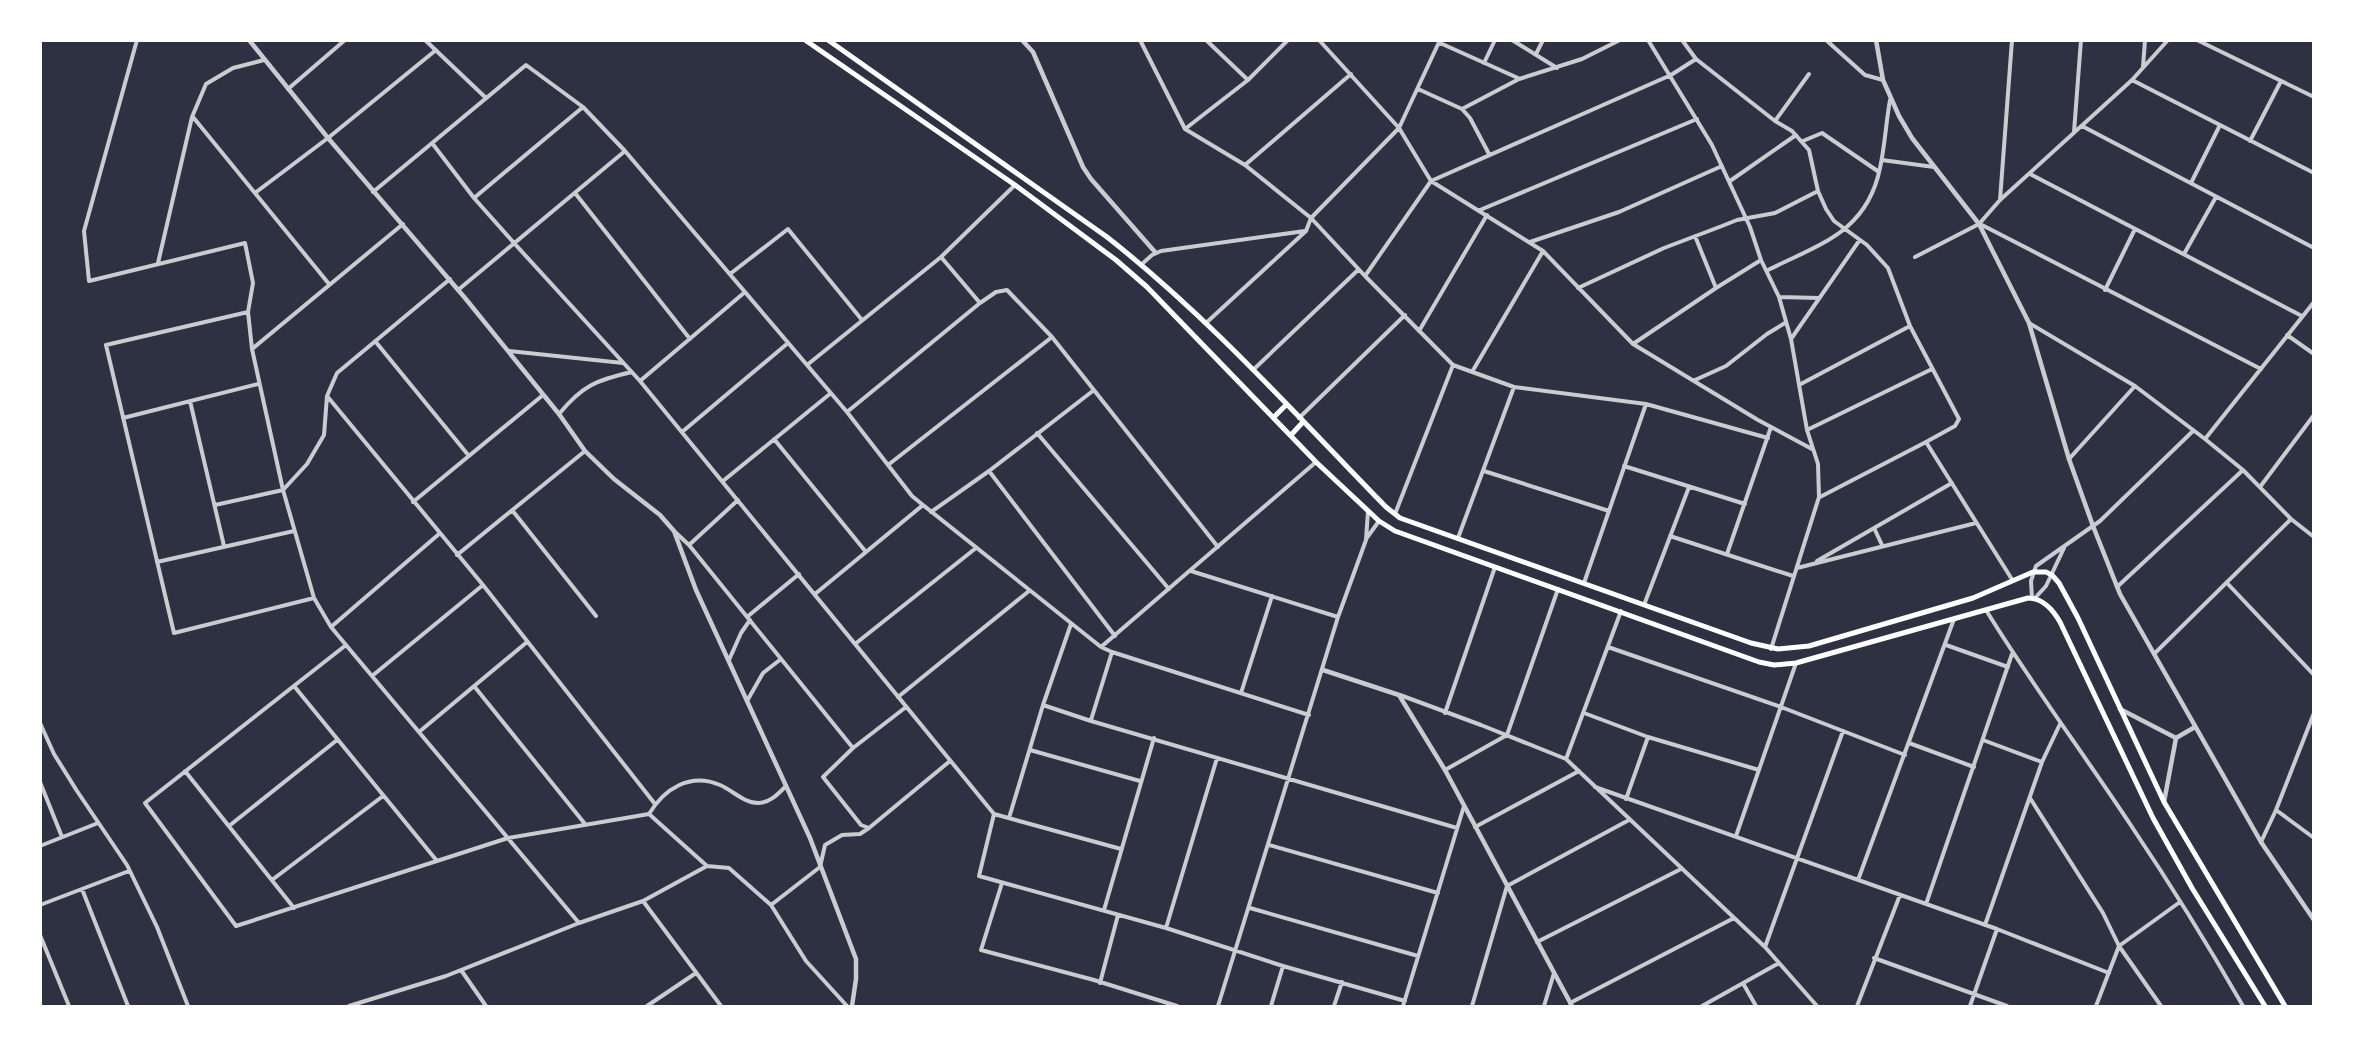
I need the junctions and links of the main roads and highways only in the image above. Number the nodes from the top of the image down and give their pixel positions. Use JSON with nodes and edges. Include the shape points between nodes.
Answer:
{"nodes":[{"id":1,"x":805,"y":40,"type":"edge"},
{"id":2,"x":831,"y":41,"type":"edge"},
{"id":3,"x":1286,"y":405,"type":"junction"},
{"id":4,"x":1274,"y":417,"type":"junction"},
{"id":5,"x":1301,"y":420,"type":"junction"},
{"id":6,"x":1291,"y":435,"type":"junction"},
{"id":7,"x":1972,"y":598,"type":"junction"},
{"id":8,"x":1976,"y":613,"type":"junction"},
{"id":9,"x":2265,"y":1006,"type":"edge"},
{"id":10,"x":2285,"y":1006,"type":"edge"}],
"edges":[{"from":1,"to":4,"type":"main road","via":[[1015,185],[1132,273]]},
{"from":2,"to":3,"type":"main road","via":[[1142,264]]},
{"from":3,"to":4,"type":"main road"},
{"from":3,"to":5,"type":"main road"},
{"from":4,"to":6,"type":"main road"},
{"from":5,"to":6,"type":"main road"},
{"from":5,"to":7,"type":"main road","via":[[1395,514],[1771,649],[1809,646]]},
{"from":6,"to":8,"type":"main road","via":[[1379,521],[1407,536],[1759,662],[1796,663]]},
{"from":7,"to":8,"type":"main road"},
{"from":7,"to":10,"type":"main road","via":[[2033,572],[2046,572],[2059,583],[2164,802]]},
{"from":8,"to":9,"type":"main road","via":[[2033,598],[2056,615],[2159,828]]}]}
